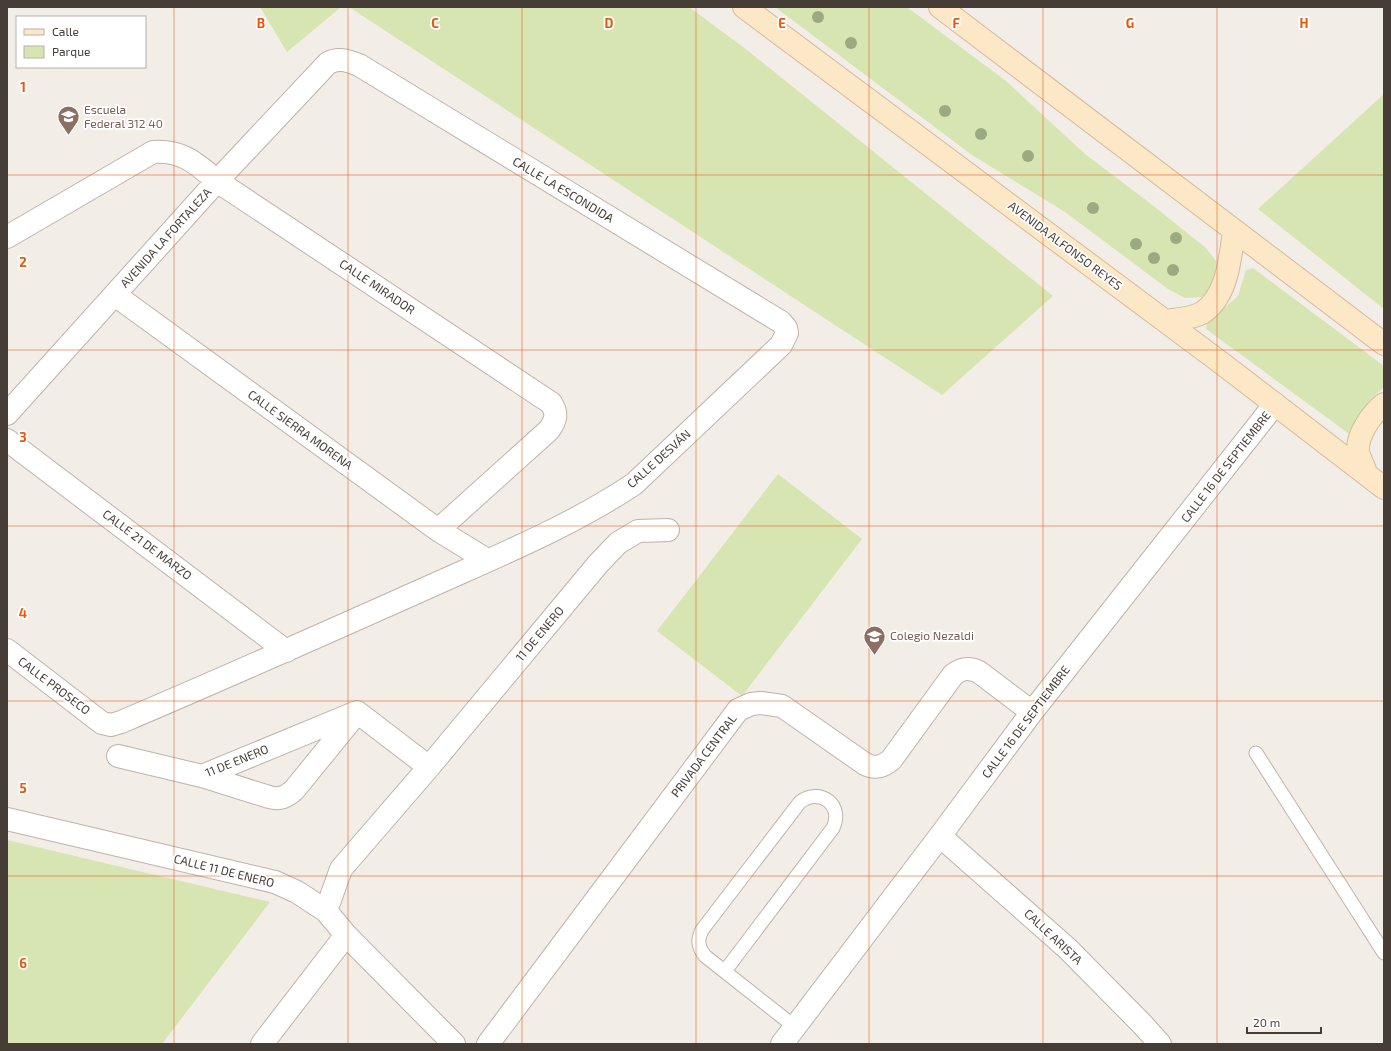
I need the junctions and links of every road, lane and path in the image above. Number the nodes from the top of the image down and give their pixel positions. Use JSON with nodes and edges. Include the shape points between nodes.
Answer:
{"nodes":[{"id":1,"x":744,"y":7,"type":"edge"},
{"id":2,"x":940,"y":7,"type":"edge"},
{"id":3,"x":962,"y":16,"type":"edge"},
{"id":4,"x":328,"y":63,"type":"joint"},
{"id":5,"x":217,"y":181,"type":"junction"},
{"id":6,"x":1234,"y":231,"type":"junction"},
{"id":7,"x":7,"y":237,"type":"edge"},
{"id":8,"x":115,"y":295,"type":"junction"},
{"id":9,"x":1165,"y":321,"type":"junction"},
{"id":10,"x":786,"y":337,"type":"joint"},
{"id":11,"x":1384,"y":344,"type":"edge"},
{"id":12,"x":1275,"y":404,"type":"junction"},
{"id":13,"x":1384,"y":404,"type":"edge"},
{"id":14,"x":7,"y":414,"type":"edge"},
{"id":15,"x":7,"y":440,"type":"edge"},
{"id":16,"x":1366,"y":473,"type":"junction"},
{"id":17,"x":1384,"y":488,"type":"edge"},
{"id":18,"x":438,"y":530,"type":"junction"},
{"id":19,"x":668,"y":530,"type":"dead end"},
{"id":20,"x":487,"y":560,"type":"junction"},
{"id":21,"x":7,"y":650,"type":"edge"},
{"id":22,"x":286,"y":651,"type":"junction"},
{"id":23,"x":357,"y":712,"type":"junction"},
{"id":24,"x":1032,"y":712,"type":"junction"},
{"id":25,"x":102,"y":723,"type":"joint"},
{"id":26,"x":1256,"y":753,"type":"dead end"},
{"id":27,"x":118,"y":756,"type":"dead end"},
{"id":28,"x":429,"y":767,"type":"junction"},
{"id":29,"x":202,"y":776,"type":"junction"},
{"id":30,"x":7,"y":820,"type":"edge"},
{"id":31,"x":940,"y":836,"type":"junction"},
{"id":32,"x":326,"y":911,"type":"junction"},
{"id":33,"x":346,"y":935,"type":"junction"},
{"id":34,"x":1384,"y":952,"type":"edge"},
{"id":35,"x":725,"y":971,"type":"junction"},
{"id":36,"x":795,"y":1027,"type":"junction"},
{"id":37,"x":262,"y":1044,"type":"edge"},
{"id":38,"x":454,"y":1044,"type":"edge"},
{"id":39,"x":488,"y":1044,"type":"edge"},
{"id":40,"x":782,"y":1044,"type":"edge"},
{"id":41,"x":1160,"y":1044,"type":"edge"}],
"edges":[{"from":1,"to":9,"type":"main road","name":"AVENIDA ALFONSO REYES"},
{"from":2,"to":3,"type":"main road"},
{"from":3,"to":6,"type":"main road"},
{"from":4,"to":5,"type":"street","name":"AVENIDA LA FORTALEZA"},
{"from":4,"to":10,"type":"street","name":"CALLE LA ESCONDIDA","via":[[342,59],[359,65],[781,322],[786,328]]},
{"from":5,"to":7,"type":"street","name":"CALLE MIRADOR","via":[[194,161],[173,152],[153,152]]},
{"from":5,"to":8,"type":"street","name":"AVENIDA LA FORTALEZA"},
{"from":5,"to":18,"type":"street","name":"CALLE MIRADOR","via":[[551,403],[556,410],[554,422],[549,430]]},
{"from":6,"to":9,"type":"main road","via":[[1227,275],[1212,303],[1202,312],[1189,318]]},
{"from":6,"to":11,"type":"main road"},
{"from":8,"to":14,"type":"street","name":"AVENIDA LA FORTALEZA"},
{"from":8,"to":18,"type":"street","name":"CALLE SIERRA MORENA"},
{"from":9,"to":12,"type":"main road","name":"AVENIDA ALFONSO REYES"},
{"from":10,"to":20,"type":"street","name":"CALLE DESVÁN","via":[[781,345],[634,484],[566,524]]},
{"from":12,"to":16,"type":"main road","name":"AVENIDA ALFONSO REYES"},
{"from":12,"to":24,"type":"street","name":"CALLE 16 DE SEPTIEMBRE"},
{"from":13,"to":16,"type":"main road","via":[[1378,409],[1360,438],[1358,450]]},
{"from":15,"to":22,"type":"street","name":"CALLE 21 DE MARZO"},
{"from":16,"to":17,"type":"main road","name":"AVENIDA ALFONSO REYES"},
{"from":18,"to":20,"type":"street","name":"CALLE SIERRA MORENA"},
{"from":19,"to":28,"type":"street","name":"11 DE ENERO","via":[[638,531],[618,543]]},
{"from":20,"to":22,"type":"street","name":"CALLE DESVÁN"},
{"from":21,"to":25,"type":"street","name":"CALLE PROSECO"},
{"from":22,"to":25,"type":"street","name":"CALLE DESVÁN","via":[[121,722],[111,725]]},
{"from":23,"to":28,"type":"street"},
{"from":23,"to":29,"type":"street","name":"11 DE ENERO"},
{"from":23,"to":29,"type":"street","via":[[294,790],[283,798],[276,799]]},
{"from":24,"to":31,"type":"street","name":"CALLE 16 DE SEPTIEMBRE"},
{"from":24,"to":39,"type":"street","name":"PRIVADA CENTRAL","via":[[979,672],[966,668],[953,676],[891,760],[885,765],[872,767],[782,706],[761,703],[738,710]]},
{"from":26,"to":34,"type":"lane"},
{"from":27,"to":29,"type":"street","name":"11 DE ENERO"},
{"from":28,"to":32,"type":"street","name":"11 DE ENERO","via":[[342,869]]},
{"from":30,"to":32,"type":"street","name":"CALLE 11 DE ENERO","via":[[275,882],[297,892]]},
{"from":31,"to":36,"type":"street","name":"CALLE 16 DE SEPTIEMBRE"},
{"from":31,"to":41,"type":"street","name":"CALLE ARISTA","via":[[1068,949]]},
{"from":32,"to":33,"type":"street","name":"CALLE 11 DE ENERO"},
{"from":33,"to":37,"type":"street"},
{"from":33,"to":38,"type":"street","name":"CALLE 11 DE ENERO"},
{"from":35,"to":35,"type":"lane","via":[[700,950],[698,943],[702,930],[800,802],[806,798],[820,796],[835,808],[837,815],[833,828]]},
{"from":35,"to":36,"type":"lane"},
{"from":36,"to":40,"type":"street","name":"CALLE 16 DE SEPTIEMBRE"}]}
